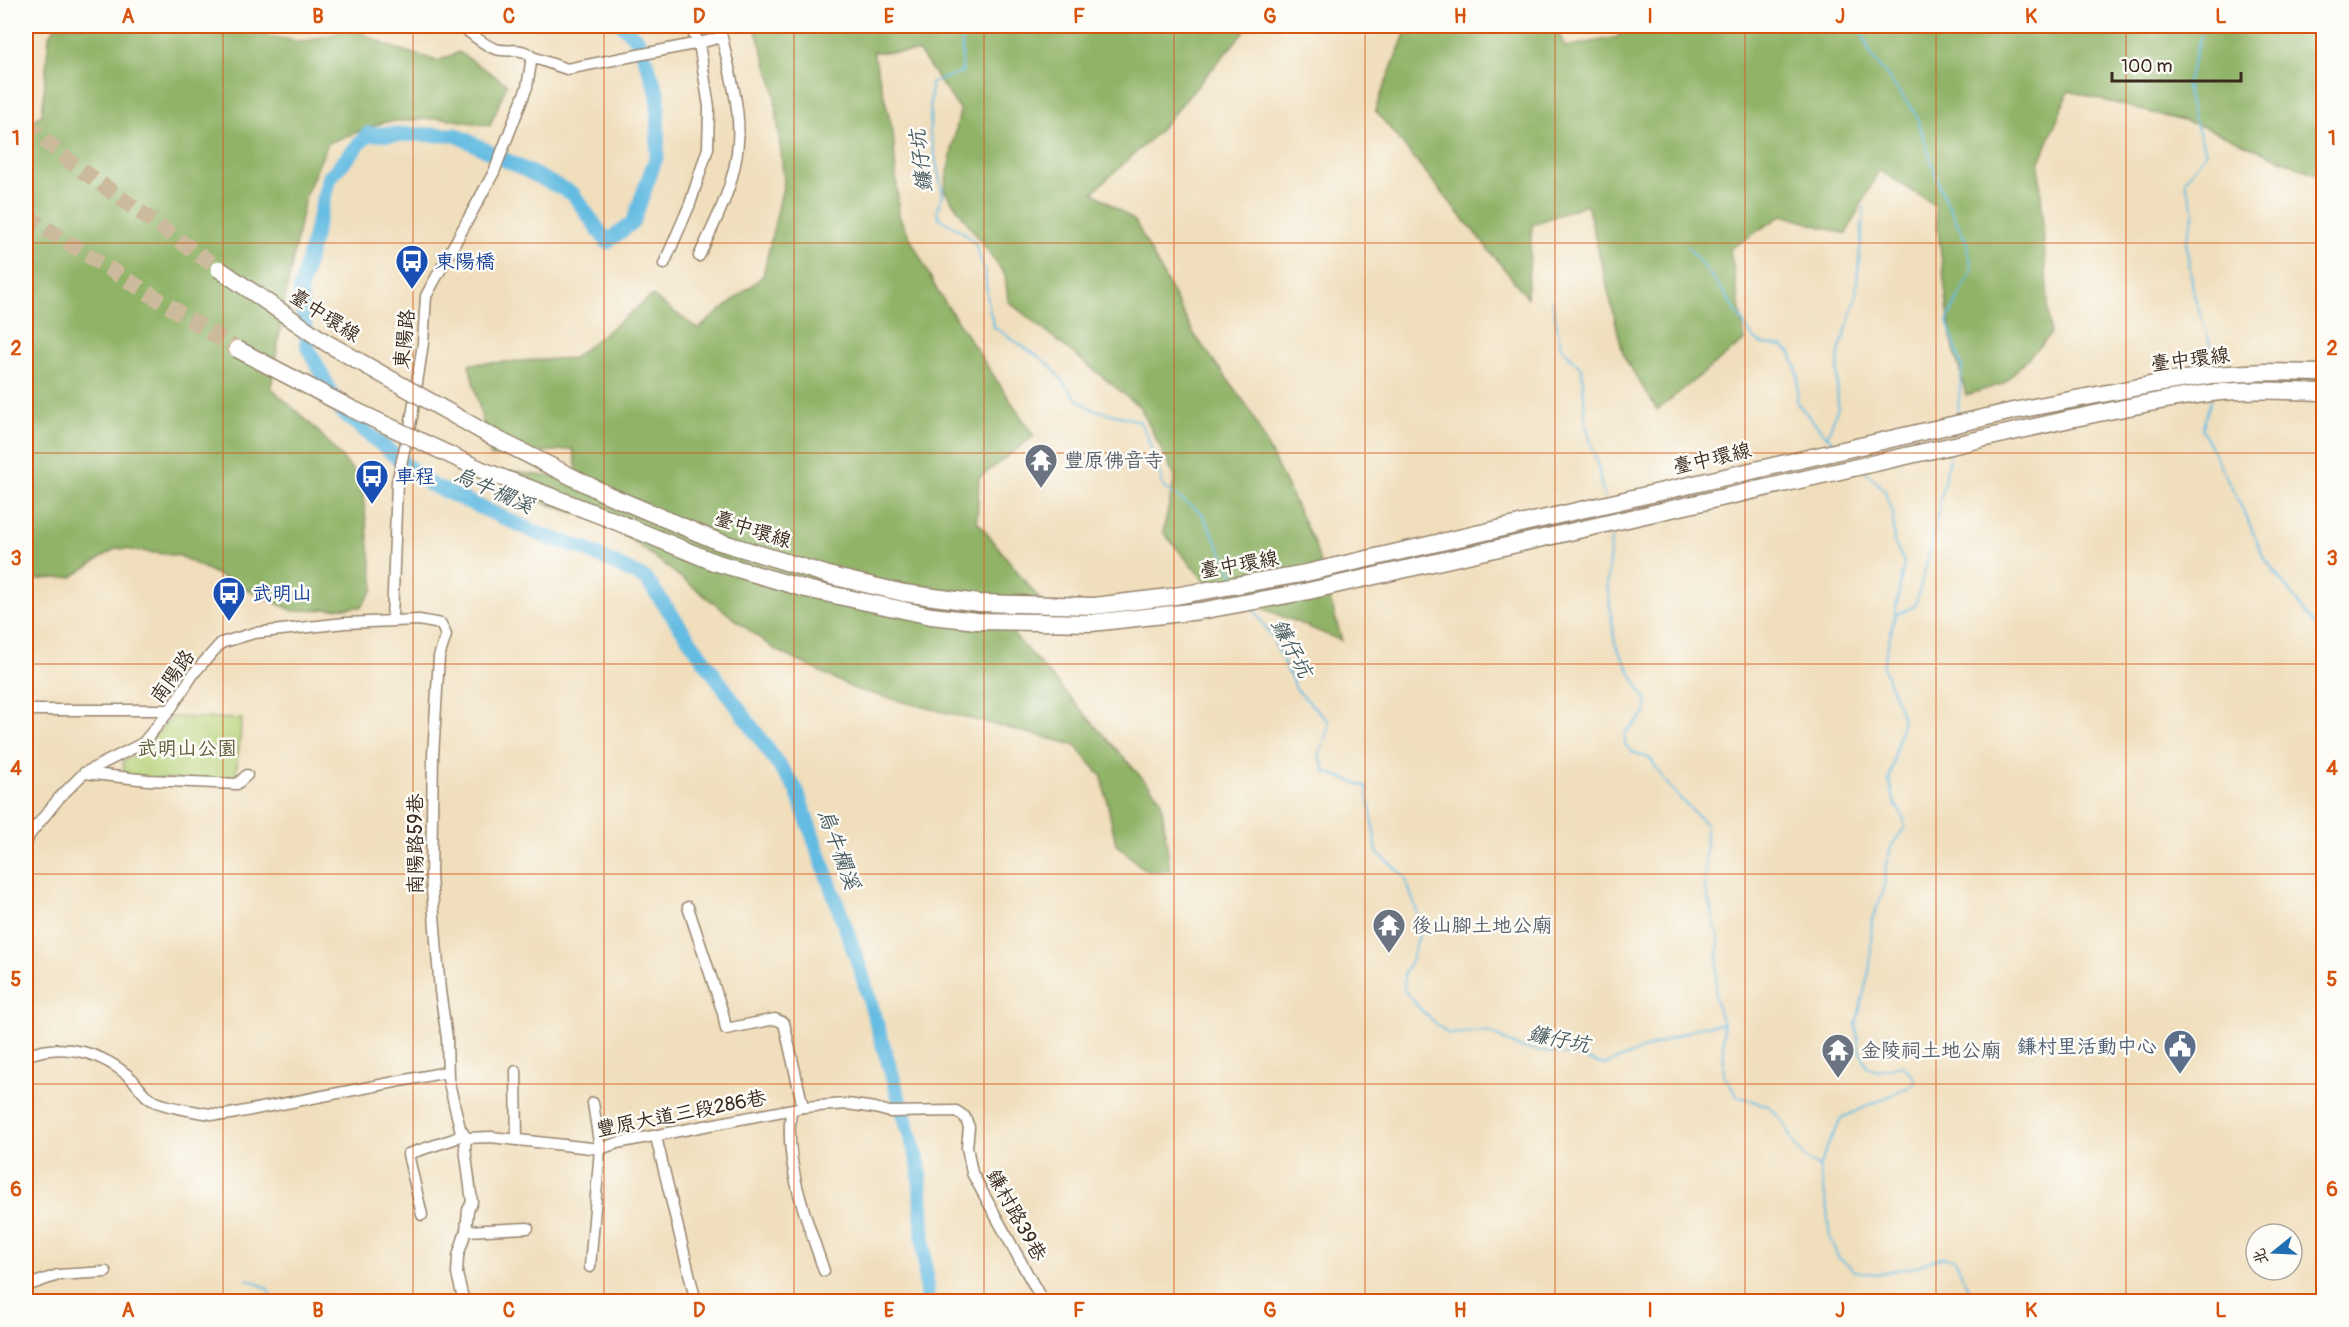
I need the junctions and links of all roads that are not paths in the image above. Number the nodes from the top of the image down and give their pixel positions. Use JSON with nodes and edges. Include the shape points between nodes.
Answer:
{"nodes":[{"id":1,"x":460,"y":26,"type":"edge"},
{"id":2,"x":689,"y":26,"type":"edge"},
{"id":3,"x":699,"y":44,"type":"junction"},
{"id":4,"x":532,"y":57,"type":"junction"},
{"id":5,"x":699,"y":256,"type":"dead end"},
{"id":6,"x":664,"y":264,"type":"dead end"},
{"id":7,"x":219,"y":269,"type":"tunnel mouth"},
{"id":8,"x":237,"y":349,"type":"tunnel mouth"},
{"id":9,"x":2324,"y":373,"type":"edge"},
{"id":10,"x":2324,"y":392,"type":"edge"},
{"id":11,"x":392,"y":620,"type":"junction"},
{"id":12,"x":435,"y":622,"type":"joint"},
{"id":13,"x":26,"y":710,"type":"edge"},
{"id":14,"x":170,"y":710,"type":"junction"},
{"id":15,"x":84,"y":773,"type":"junction"},
{"id":16,"x":247,"y":775,"type":"dead end"},
{"id":17,"x":31,"y":827,"type":"edge"},
{"id":18,"x":26,"y":843,"type":"edge"},
{"id":19,"x":688,"y":907,"type":"dead end"},
{"id":20,"x":26,"y":1056,"type":"edge"},
{"id":21,"x":516,"y":1071,"type":"dead end"},
{"id":22,"x":447,"y":1072,"type":"junction"},
{"id":23,"x":592,"y":1103,"type":"dead end"},
{"id":24,"x":803,"y":1107,"type":"junction"},
{"id":25,"x":791,"y":1110,"type":"junction"},
{"id":26,"x":890,"y":1112,"type":"joint"},
{"id":27,"x":464,"y":1135,"type":"junction"},
{"id":28,"x":656,"y":1137,"type":"junction"},
{"id":29,"x":517,"y":1140,"type":"junction"},
{"id":30,"x":600,"y":1149,"type":"junction"},
{"id":31,"x":422,"y":1215,"type":"dead end"},
{"id":32,"x":528,"y":1228,"type":"dead end"},
{"id":33,"x":466,"y":1231,"type":"junction"},
{"id":34,"x":590,"y":1267,"type":"dead end"},
{"id":35,"x":824,"y":1271,"type":"dead end"},
{"id":36,"x":106,"y":1272,"type":"dead end"},
{"id":37,"x":26,"y":1286,"type":"edge"},
{"id":38,"x":464,"y":1302,"type":"edge"},
{"id":39,"x":696,"y":1302,"type":"edge"},
{"id":40,"x":1043,"y":1302,"type":"edge"}],
"edges":[{"from":1,"to":4,"type":"street","via":[[496,50],[514,50]]},
{"from":2,"to":3,"type":"street"},
{"from":3,"to":4,"type":"street","via":[[567,69]]},
{"from":3,"to":5,"type":"street","via":[[722,37],[737,102],[739,142],[733,172]]},
{"from":3,"to":6,"type":"street","via":[[709,107],[708,148],[690,204]]},
{"from":4,"to":11,"type":"street","name":"東陽路","via":[[527,87],[494,172],[426,296],[423,343],[395,498]]},
{"from":7,"to":9,"type":"highway","name":"臺中環線","bridge":true,"via":[[325,342],[489,435],[606,494],[717,541],[835,578],[979,603],[1094,606],[1170,597],[1306,573],[1956,424],[2144,386],[2218,375]]},
{"from":8,"to":10,"type":"highway","name":"臺中環線","bridge":true,"via":[[482,470],[714,562],[836,597],[977,621],[1091,623],[1200,611],[1304,592],[2090,415],[2214,393]]},
{"from":11,"to":12,"type":"street","name":"南陽路"},
{"from":11,"to":14,"type":"street","name":"南陽路","via":[[235,637],[210,654]]},
{"from":12,"to":22,"type":"street","name":"南陽路59巷","via":[[441,624],[446,635],[439,657],[431,877]]},
{"from":13,"to":14,"type":"street"},
{"from":14,"to":15,"type":"street","name":"南陽路","via":[[143,744]]},
{"from":15,"to":16,"type":"street","via":[[237,784]]},
{"from":15,"to":17,"type":"street","name":"南陽路"},
{"from":17,"to":18,"type":"street","name":"南陽路"},
{"from":19,"to":24,"type":"street","via":[[726,1029],[775,1019],[784,1023]]},
{"from":20,"to":22,"type":"street","via":[[61,1048],[96,1055],[133,1080],[150,1100],[215,1115]]},
{"from":21,"to":29,"type":"street"},
{"from":22,"to":27,"type":"street","name":"南陽路59巷"},
{"from":23,"to":30,"type":"street"},
{"from":24,"to":25,"type":"street","name":"豐原大道三段286巷"},
{"from":24,"to":26,"type":"street","name":"豐原大道三段286巷","via":[[847,1104]]},
{"from":25,"to":28,"type":"street","name":"豐原大道三段286巷"},
{"from":25,"to":35,"type":"street","via":[[793,1174]]},
{"from":26,"to":40,"type":"street","name":"鎌村路39巷","via":[[956,1111],[965,1117],[972,1173]]},
{"from":27,"to":29,"type":"street","name":"豐原大道三段286巷"},
{"from":27,"to":31,"type":"street","via":[[408,1154]]},
{"from":27,"to":33,"type":"street","via":[[472,1202]]},
{"from":28,"to":30,"type":"street","name":"豐原大道三段286巷"},
{"from":28,"to":39,"type":"street"},
{"from":29,"to":30,"type":"street","name":"豐原大道三段286巷"},
{"from":30,"to":34,"type":"street"},
{"from":32,"to":33,"type":"street"},
{"from":33,"to":38,"type":"street","via":[[457,1274]]},
{"from":36,"to":37,"type":"street","via":[[58,1275]]}]}
